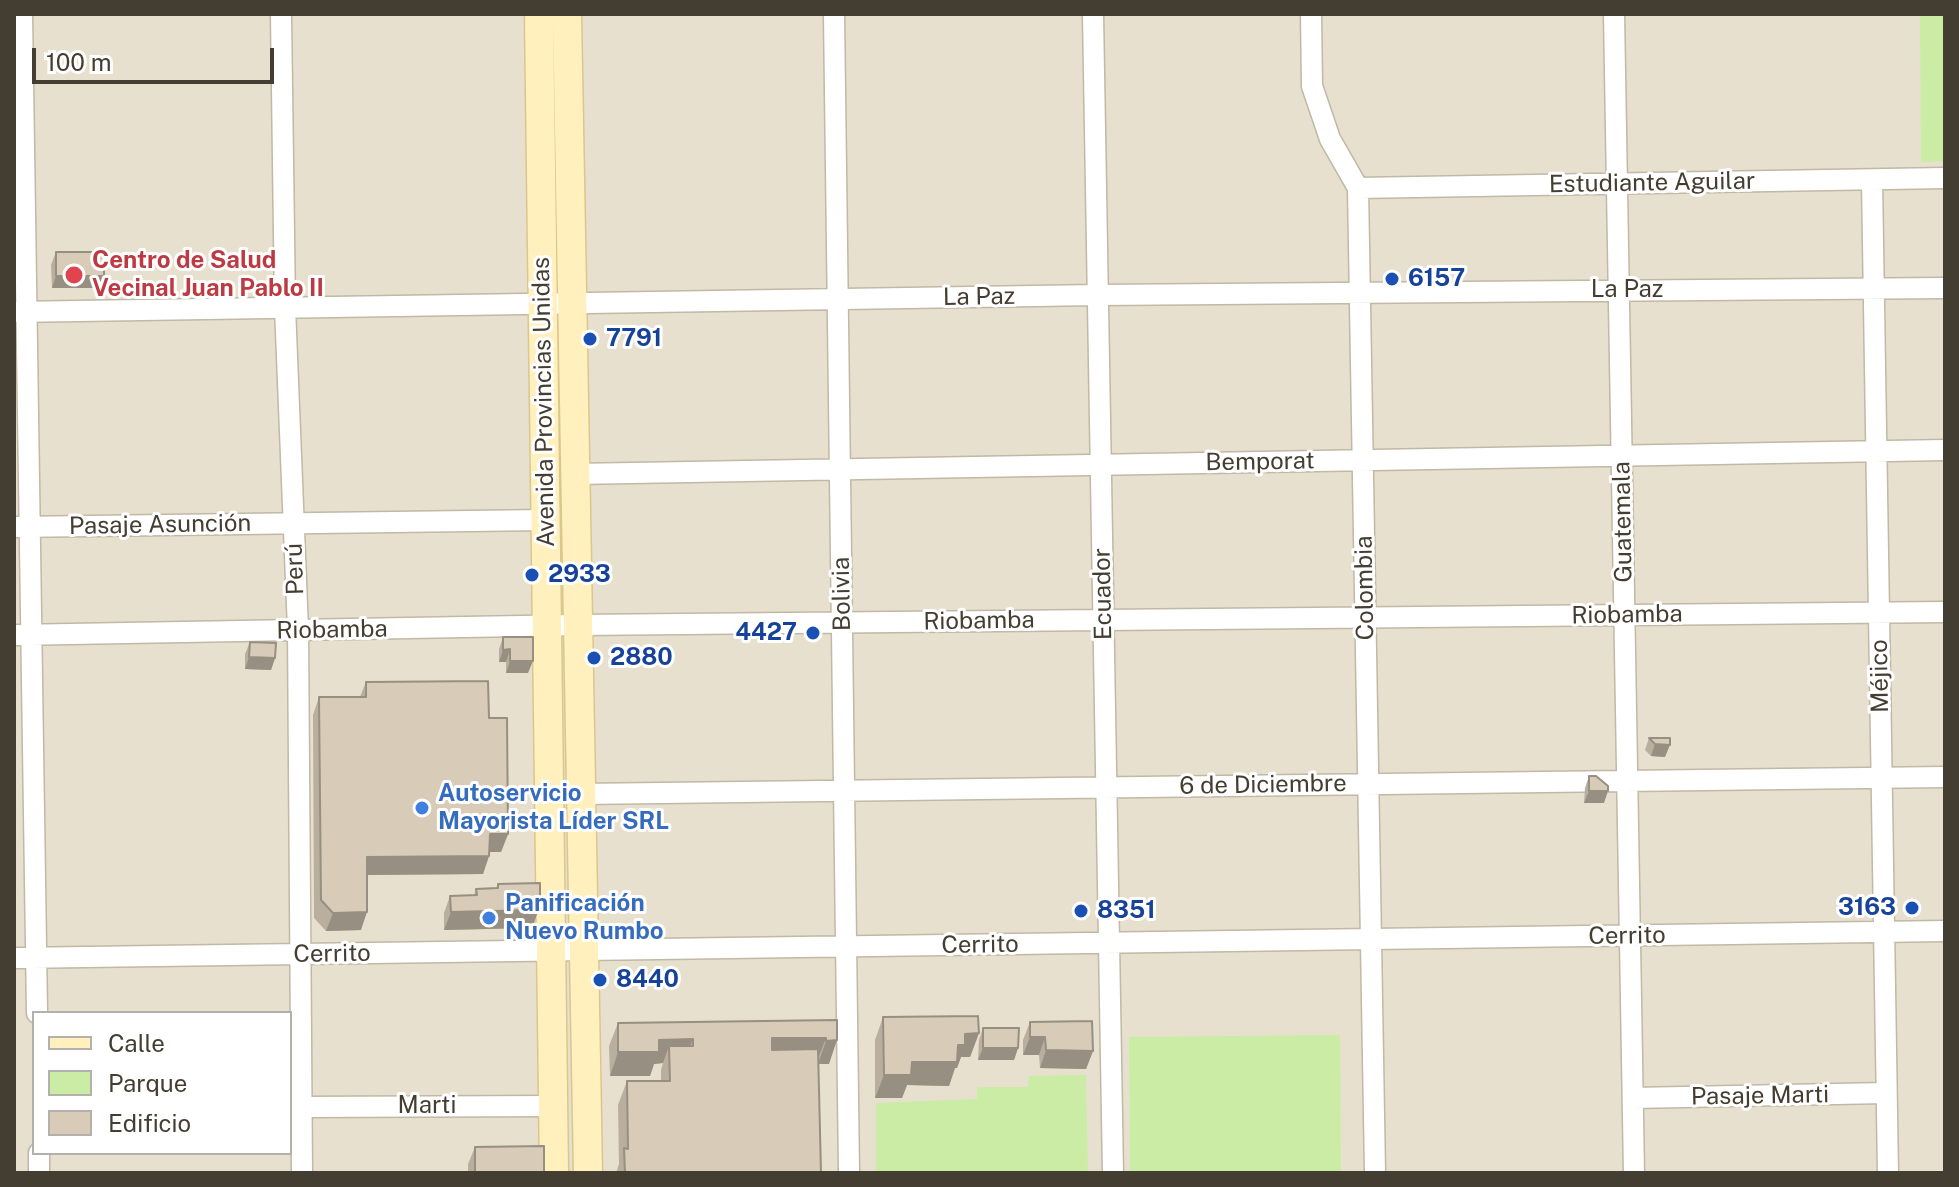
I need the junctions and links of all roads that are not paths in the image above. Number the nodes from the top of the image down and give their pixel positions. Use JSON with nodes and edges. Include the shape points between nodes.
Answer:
{"nodes":[{"id":1,"x":22,"y":14,"type":"edge"},
{"id":2,"x":281,"y":14,"type":"edge"},
{"id":3,"x":539,"y":14,"type":"edge"},
{"id":4,"x":567,"y":14,"type":"edge"},
{"id":5,"x":834,"y":14,"type":"edge"},
{"id":6,"x":1093,"y":14,"type":"edge"},
{"id":7,"x":1311,"y":14,"type":"edge"},
{"id":8,"x":1614,"y":14,"type":"edge"},
{"id":9,"x":1945,"y":178,"type":"edge"},
{"id":10,"x":1872,"y":180,"type":"junction"},
{"id":11,"x":1617,"y":184,"type":"junction"},
{"id":12,"x":1358,"y":188,"type":"junction"},
{"id":13,"x":1945,"y":288,"type":"edge"},
{"id":14,"x":1873,"y":289,"type":"junction"},
{"id":15,"x":1619,"y":290,"type":"junction"},
{"id":16,"x":1360,"y":293,"type":"junction"},
{"id":17,"x":1098,"y":295,"type":"junction"},
{"id":18,"x":838,"y":299,"type":"junction"},
{"id":19,"x":572,"y":303,"type":"junction"},
{"id":20,"x":542,"y":304,"type":"junction"},
{"id":21,"x":285,"y":307,"type":"junction"},
{"id":22,"x":20,"y":312,"type":"edge"},
{"id":23,"x":1945,"y":450,"type":"edge"},
{"id":24,"x":1876,"y":451,"type":"junction"},
{"id":25,"x":1622,"y":455,"type":"junction"},
{"id":26,"x":1363,"y":460,"type":"junction"},
{"id":27,"x":1101,"y":464,"type":"junction"},
{"id":28,"x":840,"y":469,"type":"junction"},
{"id":29,"x":575,"y":474,"type":"junction"},
{"id":30,"x":545,"y":520,"type":"junction"},
{"id":31,"x":293,"y":524,"type":"junction"},
{"id":32,"x":22,"y":527,"type":"edge"},
{"id":33,"x":1945,"y":612,"type":"edge"},
{"id":34,"x":1879,"y":613,"type":"junction"},
{"id":35,"x":1624,"y":615,"type":"junction"},
{"id":36,"x":1366,"y":618,"type":"junction"},
{"id":37,"x":1104,"y":620,"type":"junction"},
{"id":38,"x":842,"y":623,"type":"junction"},
{"id":39,"x":578,"y":625,"type":"junction"},
{"id":40,"x":547,"y":626,"type":"junction"},
{"id":41,"x":298,"y":630,"type":"junction"},
{"id":42,"x":22,"y":634,"type":"edge"},
{"id":43,"x":1945,"y":777,"type":"edge"},
{"id":44,"x":1882,"y":778,"type":"junction"},
{"id":45,"x":1627,"y":781,"type":"junction"},
{"id":46,"x":1368,"y":784,"type":"junction"},
{"id":47,"x":1106,"y":787,"type":"junction"},
{"id":48,"x":844,"y":790,"type":"junction"},
{"id":49,"x":581,"y":794,"type":"junction"},
{"id":50,"x":1945,"y":931,"type":"edge"},
{"id":51,"x":1884,"y":932,"type":"junction"},
{"id":52,"x":1630,"y":936,"type":"junction"},
{"id":53,"x":1371,"y":939,"type":"junction"},
{"id":54,"x":1109,"y":943,"type":"junction"},
{"id":55,"x":846,"y":947,"type":"junction"},
{"id":56,"x":584,"y":950,"type":"junction"},
{"id":57,"x":551,"y":951,"type":"junction"},
{"id":58,"x":299,"y":954,"type":"junction"},
{"id":59,"x":14,"y":958,"type":"edge"},
{"id":60,"x":36,"y":958,"type":"junction"},
{"id":61,"x":37,"y":1011,"type":"edge"},
{"id":62,"x":1886,"y":1093,"type":"junction"},
{"id":63,"x":1633,"y":1098,"type":"junction"},
{"id":64,"x":553,"y":1106,"type":"junction"},
{"id":65,"x":301,"y":1107,"type":"junction"},
{"id":66,"x":302,"y":1173,"type":"edge"},
{"id":67,"x":554,"y":1173,"type":"edge"},
{"id":68,"x":588,"y":1173,"type":"edge"},
{"id":69,"x":849,"y":1173,"type":"edge"},
{"id":70,"x":1113,"y":1173,"type":"edge"},
{"id":71,"x":1375,"y":1173,"type":"edge"},
{"id":72,"x":1634,"y":1173,"type":"edge"},
{"id":73,"x":1888,"y":1173,"type":"edge"}],
"edges":[{"from":1,"to":22,"type":"street"},
{"from":2,"to":21,"type":"street","name":"Perú"},
{"from":3,"to":20,"type":"main road","name":"Avenida Provincias Unidas"},
{"from":4,"to":19,"type":"main road","name":"Avenida Provincias Unidas"},
{"from":5,"to":18,"type":"street","name":"Bolivia"},
{"from":6,"to":17,"type":"street","name":"Ecuador"},
{"from":7,"to":12,"type":"street","name":"Colombia","via":[[1312,86],[1330,139]]},
{"from":8,"to":11,"type":"street","name":"Guatemala"},
{"from":9,"to":10,"type":"street","name":"Estudiante Aguilar"},
{"from":10,"to":11,"type":"street","name":"Estudiante Aguilar"},
{"from":10,"to":14,"type":"street","name":"Méjico"},
{"from":11,"to":12,"type":"street","name":"Estudiante Aguilar"},
{"from":11,"to":15,"type":"street","name":"Guatemala"},
{"from":12,"to":16,"type":"street","name":"Colombia"},
{"from":13,"to":14,"type":"street","name":"La Paz"},
{"from":14,"to":15,"type":"street","name":"La Paz"},
{"from":14,"to":24,"type":"street","name":"Méjico"},
{"from":15,"to":16,"type":"street","name":"La Paz"},
{"from":15,"to":25,"type":"street","name":"Guatemala"},
{"from":16,"to":17,"type":"street","name":"La Paz"},
{"from":16,"to":26,"type":"street","name":"Colombia"},
{"from":17,"to":18,"type":"street","name":"La Paz"},
{"from":17,"to":27,"type":"street","name":"Ecuador"},
{"from":18,"to":19,"type":"street","name":"La Paz"},
{"from":18,"to":28,"type":"street","name":"Bolivia"},
{"from":19,"to":20,"type":"street","name":"La Paz"},
{"from":19,"to":29,"type":"main road","name":"Avenida Provincias Unidas"},
{"from":20,"to":21,"type":"street","name":"La Paz"},
{"from":20,"to":30,"type":"main road","name":"Avenida Provincias Unidas"},
{"from":21,"to":22,"type":"street","name":"La Paz"},
{"from":21,"to":31,"type":"street","name":"Perú"},
{"from":22,"to":32,"type":"street"},
{"from":23,"to":24,"type":"street","name":"Bemporat"},
{"from":24,"to":25,"type":"street","name":"Bemporat"},
{"from":24,"to":34,"type":"street","name":"Méjico"},
{"from":25,"to":26,"type":"street","name":"Bemporat"},
{"from":25,"to":35,"type":"street","name":"Guatemala"},
{"from":26,"to":27,"type":"street","name":"Bemporat"},
{"from":26,"to":36,"type":"street","name":"Colombia"},
{"from":27,"to":28,"type":"street","name":"Bemporat"},
{"from":27,"to":37,"type":"street","name":"Ecuador"},
{"from":28,"to":29,"type":"street","name":"Bemporat"},
{"from":28,"to":38,"type":"street","name":"Bolivia"},
{"from":29,"to":39,"type":"main road","name":"Avenida Provincias Unidas"},
{"from":30,"to":31,"type":"street","name":"Pasaje Asunción"},
{"from":30,"to":40,"type":"main road","name":"Avenida Provincias Unidas"},
{"from":31,"to":32,"type":"street","name":"Pasaje Asunción"},
{"from":31,"to":41,"type":"street","name":"Perú"},
{"from":32,"to":42,"type":"street"},
{"from":33,"to":34,"type":"street","name":"Riobamba"},
{"from":34,"to":35,"type":"street","name":"Riobamba"},
{"from":34,"to":44,"type":"street","name":"Méjico"},
{"from":35,"to":36,"type":"street","name":"Riobamba"},
{"from":35,"to":45,"type":"street","name":"Guatemala"},
{"from":36,"to":37,"type":"street","name":"Riobamba"},
{"from":36,"to":46,"type":"street","name":"Colombia"},
{"from":37,"to":38,"type":"street","name":"Riobamba"},
{"from":37,"to":47,"type":"street","name":"Ecuador"},
{"from":38,"to":39,"type":"street","name":"Riobamba"},
{"from":38,"to":48,"type":"street","name":"Bolivia"},
{"from":39,"to":40,"type":"street","name":"Riobamba"},
{"from":39,"to":49,"type":"main road","name":"Avenida Provincias Unidas"},
{"from":40,"to":41,"type":"street","name":"Riobamba"},
{"from":40,"to":57,"type":"main road","name":"Avenida Provincias Unidas"},
{"from":41,"to":42,"type":"street","name":"Riobamba"},
{"from":41,"to":58,"type":"street","name":"Perú"},
{"from":42,"to":60,"type":"street"},
{"from":43,"to":44,"type":"street","name":"6 de Diciembre"},
{"from":44,"to":45,"type":"street","name":"6 de Diciembre"},
{"from":44,"to":51,"type":"street","name":"Méjico"},
{"from":45,"to":46,"type":"street","name":"6 de Diciembre"},
{"from":45,"to":52,"type":"street","name":"Guatemala"},
{"from":46,"to":47,"type":"street","name":"6 de Diciembre"},
{"from":46,"to":53,"type":"street","name":"Colombia"},
{"from":47,"to":48,"type":"street","name":"6 de Diciembre"},
{"from":47,"to":54,"type":"street","name":"Ecuador"},
{"from":48,"to":49,"type":"street","name":"6 de Diciembre"},
{"from":48,"to":55,"type":"street","name":"Bolivia"},
{"from":49,"to":56,"type":"main road","name":"Avenida Provincias Unidas"},
{"from":50,"to":51,"type":"street","name":"Cerrito"},
{"from":51,"to":52,"type":"street","name":"Cerrito"},
{"from":51,"to":62,"type":"street","name":"Méjico"},
{"from":52,"to":53,"type":"street","name":"Cerrito"},
{"from":52,"to":63,"type":"street","name":"Guatemala"},
{"from":53,"to":54,"type":"street","name":"Cerrito"},
{"from":53,"to":71,"type":"street","name":"Colombia"},
{"from":54,"to":55,"type":"street","name":"Cerrito"},
{"from":54,"to":70,"type":"street","name":"Ecuador"},
{"from":55,"to":56,"type":"street","name":"Cerrito"},
{"from":55,"to":69,"type":"street","name":"Bolivia"},
{"from":56,"to":57,"type":"street","name":"Cerrito"},
{"from":56,"to":68,"type":"main road","name":"Avenida Provincias Unidas"},
{"from":57,"to":58,"type":"street","name":"Cerrito"},
{"from":57,"to":64,"type":"main road","name":"Avenida Provincias Unidas"},
{"from":58,"to":60,"type":"street","name":"Cerrito"},
{"from":58,"to":65,"type":"street","name":"Perú"},
{"from":59,"to":60,"type":"street","name":"Cerrito"},
{"from":60,"to":61,"type":"street"},
{"from":62,"to":63,"type":"street","name":"Pasaje Marti"},
{"from":62,"to":73,"type":"street","name":"Méjico"},
{"from":63,"to":72,"type":"street","name":"Guatemala"},
{"from":64,"to":65,"type":"street","name":"Marti"},
{"from":64,"to":67,"type":"main road","name":"Avenida Provincias Unidas"},
{"from":65,"to":66,"type":"street","name":"Perú"}]}
